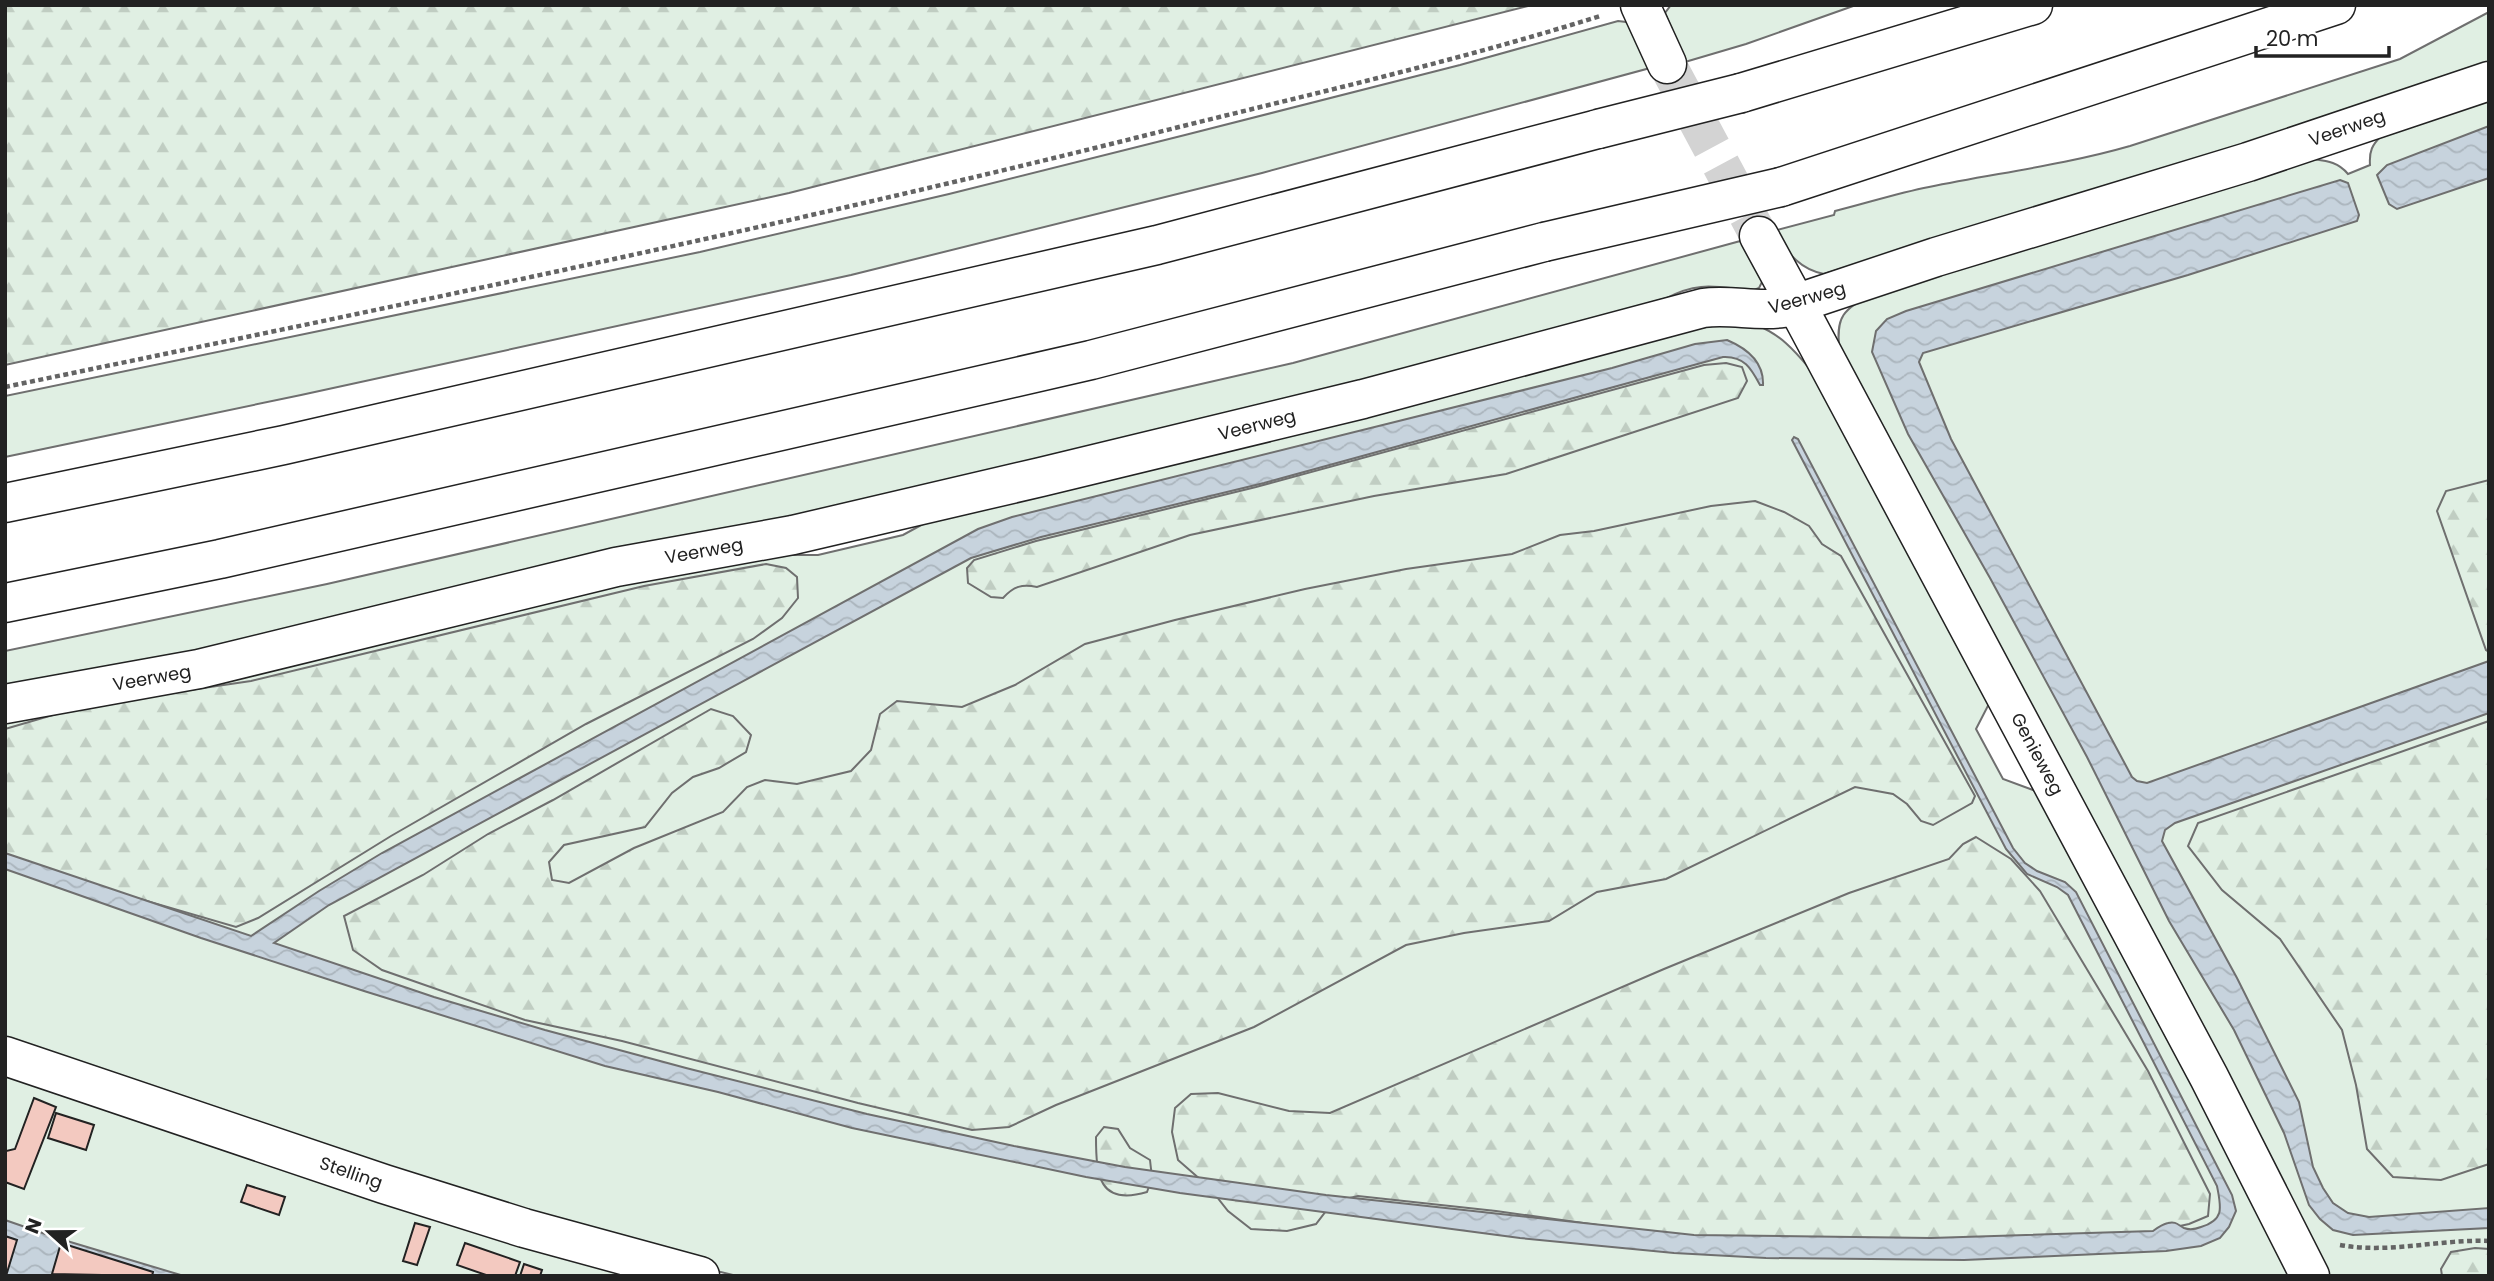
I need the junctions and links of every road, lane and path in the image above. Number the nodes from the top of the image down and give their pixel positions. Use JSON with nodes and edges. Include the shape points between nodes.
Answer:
{"nodes":[{"id":1,"x":1640,"y":5,"type":"edge"},
{"id":2,"x":2034,"y":5,"type":"edge"},
{"id":3,"x":2336,"y":5,"type":"edge"},
{"id":4,"x":1602,"y":15,"type":"dead end"},
{"id":5,"x":1667,"y":64,"type":"tunnel mouth"},
{"id":6,"x":2489,"y":81,"type":"edge"},
{"id":7,"x":1759,"y":236,"type":"tunnel mouth"},
{"id":8,"x":1796,"y":304,"type":"junction"},
{"id":9,"x":5,"y":387,"type":"edge"},
{"id":10,"x":5,"y":503,"type":"edge"},
{"id":11,"x":5,"y":603,"type":"edge"},
{"id":12,"x":5,"y":704,"type":"edge"},
{"id":13,"x":5,"y":1056,"type":"edge"},
{"id":14,"x":2280,"y":1216,"type":"junction"},
{"id":15,"x":2489,"y":1241,"type":"edge"},
{"id":16,"x":701,"y":1276,"type":"edge"},
{"id":17,"x":2310,"y":1276,"type":"edge"}],
"edges":[{"from":1,"to":5,"type":"main road"},
{"from":2,"to":10,"type":"main road","bridge":true,"via":[[1741,93],[1157,245],[297,442]]},
{"from":3,"to":11,"type":"main road","bridge":true,"via":[[1781,187],[1544,242],[1091,360],[220,559]]},
{"from":4,"to":9,"type":"path","via":[[1345,86],[962,182],[537,277]]},
{"from":6,"to":8,"type":"main road","name":"Veerweg"},
{"from":7,"to":8,"type":"main road","name":"Genieweg"},
{"from":8,"to":12,"type":"main road","name":"Veerweg","via":[[1770,310],[1722,305],[1703,308],[1363,399],[1028,480],[793,534],[616,567],[199,669]]},
{"from":8,"to":14,"type":"main road","name":"Genieweg"},
{"from":13,"to":16,"type":"main road","name":"Stelling","via":[[384,1184]]},
{"from":14,"to":15,"type":"path","via":[[2326,1242],[2364,1249]]},
{"from":14,"to":17,"type":"main road","name":"Genieweg"}]}
